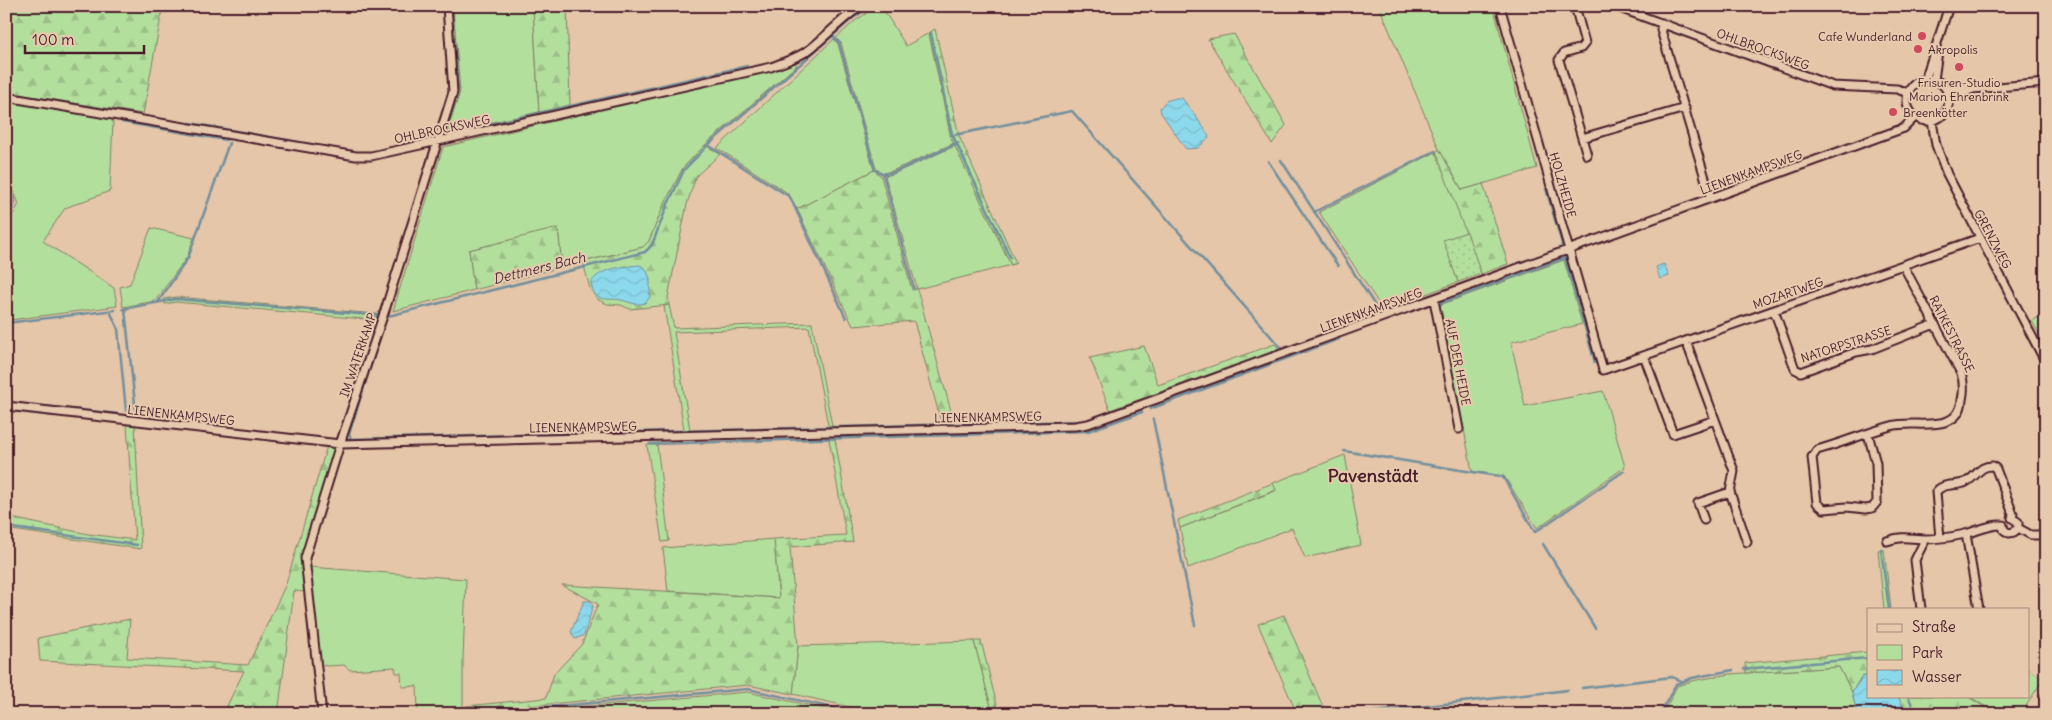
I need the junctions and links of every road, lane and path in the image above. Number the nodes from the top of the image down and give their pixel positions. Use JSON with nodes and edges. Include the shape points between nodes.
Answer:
{"nodes":[{"id":1,"x":447,"y":6,"type":"edge"},
{"id":2,"x":861,"y":6,"type":"edge"},
{"id":3,"x":1500,"y":6,"type":"edge"},
{"id":4,"x":1575,"y":6,"type":"edge"},
{"id":5,"x":1614,"y":6,"type":"edge"},
{"id":6,"x":1949,"y":6,"type":"edge"},
{"id":7,"x":1662,"y":24,"type":"junction"},
{"id":8,"x":1940,"y":38,"type":"junction"},
{"id":9,"x":1925,"y":80,"type":"junction"},
{"id":10,"x":1934,"y":80,"type":"junction"},
{"id":11,"x":2046,"y":83,"type":"edge"},
{"id":12,"x":1973,"y":88,"type":"junction"},
{"id":13,"x":1947,"y":90,"type":"junction"},
{"id":14,"x":1908,"y":93,"type":"junction"},
{"id":15,"x":6,"y":97,"type":"edge"},
{"id":16,"x":1949,"y":99,"type":"junction"},
{"id":17,"x":1685,"y":108,"type":"junction"},
{"id":18,"x":1916,"y":117,"type":"junction"},
{"id":19,"x":1932,"y":121,"type":"junction"},
{"id":20,"x":1582,"y":138,"type":"junction"},
{"id":21,"x":438,"y":142,"type":"junction"},
{"id":22,"x":1587,"y":155,"type":"dead end"},
{"id":23,"x":1711,"y":198,"type":"junction"},
{"id":24,"x":1980,"y":238,"type":"junction"},
{"id":25,"x":1569,"y":250,"type":"junction"},
{"id":26,"x":1903,"y":265,"type":"junction"},
{"id":27,"x":1434,"y":300,"type":"junction"},
{"id":28,"x":1774,"y":310,"type":"junction"},
{"id":29,"x":1935,"y":324,"type":"junction"},
{"id":30,"x":1686,"y":341,"type":"junction"},
{"id":31,"x":1644,"y":356,"type":"junction"},
{"id":32,"x":2046,"y":363,"type":"edge"},
{"id":33,"x":1603,"y":370,"type":"joint"},
{"id":34,"x":6,"y":406,"type":"edge"},
{"id":35,"x":1715,"y":420,"type":"junction"},
{"id":36,"x":1460,"y":429,"type":"dead end"},
{"id":37,"x":1868,"y":434,"type":"junction"},
{"id":38,"x":340,"y":444,"type":"junction"},
{"id":39,"x":1730,"y":492,"type":"junction"},
{"id":40,"x":2012,"y":518,"type":"junction"},
{"id":41,"x":1704,"y":520,"type":"dead end"},
{"id":42,"x":2003,"y":525,"type":"junction"},
{"id":43,"x":2018,"y":528,"type":"junction"},
{"id":44,"x":1966,"y":534,"type":"junction"},
{"id":45,"x":2046,"y":535,"type":"edge"},
{"id":46,"x":1940,"y":538,"type":"junction"},
{"id":47,"x":1923,"y":539,"type":"junction"},
{"id":48,"x":1887,"y":541,"type":"dead end"},
{"id":49,"x":1747,"y":542,"type":"dead end"},
{"id":50,"x":1921,"y":608,"type":"edge"},
{"id":51,"x":1979,"y":608,"type":"edge"},
{"id":52,"x":322,"y":714,"type":"edge"}],
"edges":[{"from":1,"to":21,"type":"street","name":"IM WATERKAMP","via":[[453,92]]},
{"from":2,"to":21,"type":"street","name":"OHLBROCKSWEG","via":[[793,60]]},
{"from":3,"to":25,"type":"street","name":"HOLZHEIDE"},
{"from":4,"to":20,"type":"street","via":[[1584,43],[1581,48],[1564,53],[1559,60]]},
{"from":5,"to":7,"type":"street","name":"OHLBROCKSWEG"},
{"from":6,"to":8,"type":"street"},
{"from":7,"to":14,"type":"street","name":"OHLBROCKSWEG","via":[[1833,86],[1897,89]]},
{"from":7,"to":17,"type":"street","via":[[1661,30]]},
{"from":8,"to":9,"type":"street"},
{"from":8,"to":10,"type":"street"},
{"from":9,"to":10,"type":"street"},
{"from":9,"to":14,"type":"street","via":[[1915,84]]},
{"from":10,"to":13,"type":"street"},
{"from":11,"to":12,"type":"street"},
{"from":12,"to":13,"type":"street"},
{"from":12,"to":16,"type":"street"},
{"from":13,"to":16,"type":"street"},
{"from":14,"to":18,"type":"street","via":[[1908,106]]},
{"from":15,"to":21,"type":"street","name":"OHLBROCKSWEG","via":[[356,156],[371,156]]},
{"from":16,"to":19,"type":"street","via":[[1947,110]]},
{"from":17,"to":20,"type":"street"},
{"from":17,"to":23,"type":"street"},
{"from":18,"to":19,"type":"street"},
{"from":18,"to":23,"type":"street","name":"LIENENKAMPSWEG","via":[[1904,128]]},
{"from":19,"to":24,"type":"street","name":"GRENZWEG","via":[[1940,158]]},
{"from":20,"to":22,"type":"street"},
{"from":21,"to":38,"type":"street","name":"IM WATERKAMP"},
{"from":23,"to":25,"type":"street","name":"LIENENKAMPSWEG"},
{"from":24,"to":26,"type":"street","name":"MOZARTWEG"},
{"from":24,"to":32,"type":"street","name":"GRENZWEG"},
{"from":25,"to":27,"type":"street","name":"LIENENKAMPSWEG"},
{"from":25,"to":33,"type":"street","name":"HOLZHEIDE"},
{"from":26,"to":28,"type":"street","name":"MOZARTWEG"},
{"from":26,"to":29,"type":"street","name":"RATKESTRASSE"},
{"from":27,"to":36,"type":"street","name":"AUF DER HEIDE"},
{"from":27,"to":38,"type":"street","name":"LIENENKAMPSWEG","via":[[1142,406],[1075,426]]},
{"from":28,"to":29,"type":"street","name":"NATORPSTRASSE","via":[[1795,369],[1801,372]]},
{"from":28,"to":30,"type":"street","name":"MOZARTWEG"},
{"from":29,"to":37,"type":"street","name":"RATKESTRASSE","via":[[1961,373],[1962,406],[1955,416],[1939,424],[1893,425]]},
{"from":30,"to":31,"type":"street","name":"MOZARTWEG"},
{"from":30,"to":35,"type":"street"},
{"from":31,"to":33,"type":"street","name":"MOZARTWEG"},
{"from":31,"to":35,"type":"street","via":[[1673,434]]},
{"from":34,"to":38,"type":"street","name":"LIENENKAMPSWEG"},
{"from":35,"to":39,"type":"street","via":[[1734,471]]},
{"from":37,"to":37,"type":"street","name":"RATKESTRASSE","via":[[1818,450],[1812,457],[1816,503],[1820,507],[1866,509],[1877,502],[1876,463]]},
{"from":38,"to":52,"type":"street","name":"IM WATERKAMP","via":[[305,558]]},
{"from":39,"to":41,"type":"street","via":[[1698,503]]},
{"from":39,"to":49,"type":"street"},
{"from":40,"to":42,"type":"street","via":[[2004,520]]},
{"from":40,"to":43,"type":"street","via":[[2018,522]]},
{"from":40,"to":46,"type":"street","via":[[1996,469],[1987,466],[1964,483],[1942,486],[1936,492]]},
{"from":42,"to":43,"type":"street","via":[[2009,533]]},
{"from":42,"to":44,"type":"street","via":[[1995,524]]},
{"from":43,"to":45,"type":"street","via":[[2031,535]]},
{"from":44,"to":46,"type":"street"},
{"from":44,"to":51,"type":"street"},
{"from":46,"to":47,"type":"street"},
{"from":47,"to":48,"type":"street","via":[[1909,536]]},
{"from":47,"to":50,"type":"street","via":[[1915,560]]}]}
